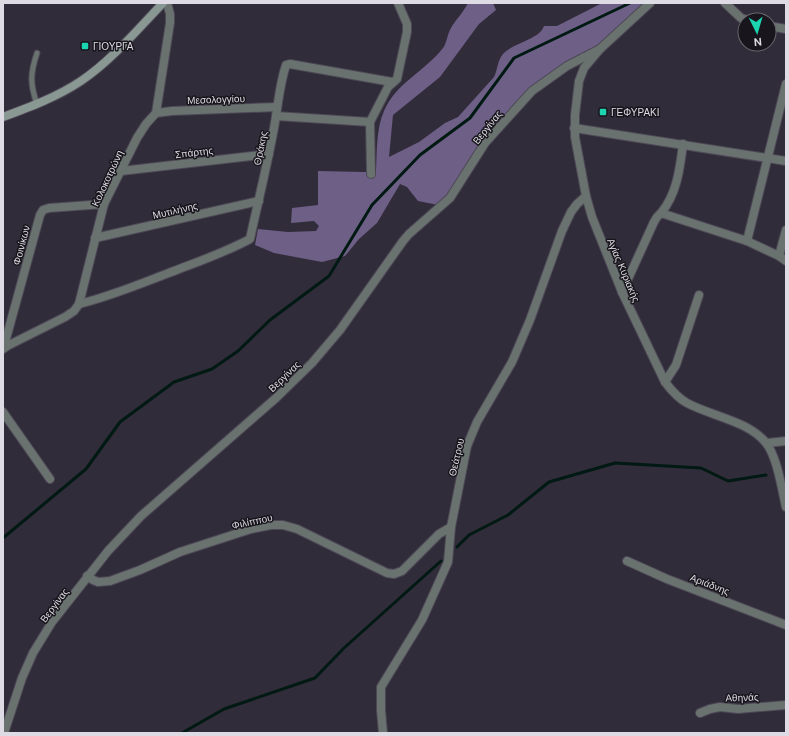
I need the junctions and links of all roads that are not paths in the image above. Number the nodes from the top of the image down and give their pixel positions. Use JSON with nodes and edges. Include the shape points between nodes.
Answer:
{"nodes":[{"id":1,"x":163,"y":3,"type":"edge"},
{"id":2,"x":167,"y":3,"type":"edge"},
{"id":3,"x":398,"y":3,"type":"edge"},
{"id":4,"x":650,"y":3,"type":"edge"},
{"id":5,"x":725,"y":3,"type":"edge"},
{"id":6,"x":737,"y":14,"type":"edge"},
{"id":7,"x":600,"y":50,"type":"junction"},
{"id":8,"x":37,"y":53,"type":"dead end"},
{"id":9,"x":392,"y":82,"type":"junction"},
{"id":10,"x":786,"y":84,"type":"edge"},
{"id":11,"x":37,"y":104,"type":"junction"},
{"id":12,"x":277,"y":107,"type":"junction"},
{"id":13,"x":156,"y":113,"type":"junction"},
{"id":14,"x":276,"y":116,"type":"junction"},
{"id":15,"x":3,"y":117,"type":"edge"},
{"id":16,"x":370,"y":122,"type":"junction"},
{"id":17,"x":574,"y":128,"type":"junction"},
{"id":18,"x":683,"y":144,"type":"junction"},
{"id":19,"x":269,"y":154,"type":"junction"},
{"id":20,"x":768,"y":158,"type":"junction"},
{"id":21,"x":786,"y":161,"type":"edge"},
{"id":22,"x":121,"y":171,"type":"junction"},
{"id":23,"x":370,"y":174,"type":"dead end"},
{"id":24,"x":586,"y":196,"type":"junction"},
{"id":25,"x":259,"y":201,"type":"junction"},
{"id":26,"x":104,"y":204,"type":"junction"},
{"id":27,"x":661,"y":213,"type":"junction"},
{"id":28,"x":786,"y":230,"type":"edge"},
{"id":29,"x":95,"y":238,"type":"junction"},
{"id":30,"x":747,"y":241,"type":"junction"},
{"id":31,"x":782,"y":259,"type":"edge"},
{"id":32,"x":622,"y":292,"type":"junction"},
{"id":33,"x":699,"y":296,"type":"dead end"},
{"id":34,"x":79,"y":304,"type":"junction"},
{"id":35,"x":5,"y":347,"type":"edge"},
{"id":36,"x":664,"y":382,"type":"junction"},
{"id":37,"x":3,"y":412,"type":"edge"},
{"id":38,"x":786,"y":442,"type":"edge"},
{"id":39,"x":767,"y":443,"type":"junction"},
{"id":40,"x":50,"y":479,"type":"dead end"},
{"id":41,"x":786,"y":507,"type":"edge"},
{"id":42,"x":451,"y":527,"type":"junction"},
{"id":43,"x":627,"y":561,"type":"dead end"},
{"id":44,"x":87,"y":576,"type":"junction"},
{"id":45,"x":786,"y":625,"type":"edge"},
{"id":46,"x":786,"y":705,"type":"edge"},
{"id":47,"x":700,"y":713,"type":"dead end"},
{"id":48,"x":4,"y":733,"type":"edge"},
{"id":49,"x":383,"y":733,"type":"edge"}],
"edges":[{"from":1,"to":11,"type":"main road","via":[[100,66],[75,85]]},
{"from":2,"to":13,"type":"street","via":[[170,23]]},
{"from":3,"to":9,"type":"street","via":[[408,32],[397,79]]},
{"from":4,"to":7,"type":"street","name":"Αγίας Κυριακής"},
{"from":5,"to":6,"type":"street"},
{"from":7,"to":17,"type":"street","name":"Αγίας Κυριακής","via":[[584,68],[579,81]]},
{"from":7,"to":44,"type":"street","name":"Βεργίνας","via":[[567,66],[532,91],[485,143],[450,198],[403,241],[326,348],[295,381],[141,516]]},
{"from":8,"to":11,"type":"lane","via":[[31,76]]},
{"from":9,"to":12,"type":"street","name":"Θράκης","via":[[290,64],[286,65]]},
{"from":9,"to":16,"type":"street"},
{"from":10,"to":20,"type":"street"},
{"from":11,"to":15,"type":"main road"},
{"from":12,"to":13,"type":"street","name":"Μεσολογγίου"},
{"from":12,"to":14,"type":"street","name":"Θράκης"},
{"from":13,"to":22,"type":"street","name":"Κολοκοτρώνη","via":[[137,138]]},
{"from":14,"to":16,"type":"street"},
{"from":14,"to":19,"type":"street","name":"Θράκης"},
{"from":16,"to":23,"type":"street"},
{"from":17,"to":18,"type":"street"},
{"from":17,"to":24,"type":"street","name":"Αγίας Κυριακής"},
{"from":18,"to":20,"type":"street"},
{"from":18,"to":27,"type":"street","via":[[676,183]]},
{"from":19,"to":22,"type":"street","name":"Σπάρτης"},
{"from":19,"to":25,"type":"street","name":"Θράκης"},
{"from":20,"to":21,"type":"street"},
{"from":20,"to":30,"type":"street"},
{"from":22,"to":26,"type":"street","name":"Κολοκοτρώνη"},
{"from":24,"to":32,"type":"street","name":"Αγίας Κυριακής"},
{"from":24,"to":42,"type":"street","name":"Θεάτρου","via":[[570,212],[512,362],[466,446]]},
{"from":25,"to":29,"type":"street","name":"Μυτιλήνης"},
{"from":25,"to":34,"type":"street","name":"Θράκης","via":[[250,239],[141,285]]},
{"from":26,"to":29,"type":"street","name":"Κολοκοτρώνη"},
{"from":26,"to":35,"type":"street","name":"Φοινίκων","via":[[43,210]]},
{"from":27,"to":30,"type":"street"},
{"from":27,"to":32,"type":"street","via":[[654,222]]},
{"from":28,"to":31,"type":"street"},
{"from":29,"to":34,"type":"street","name":"Κολοκοτρώνη"},
{"from":30,"to":31,"type":"street"},
{"from":32,"to":36,"type":"street","name":"Αγίας Κυριακής"},
{"from":33,"to":36,"type":"street","via":[[676,365]]},
{"from":34,"to":35,"type":"street","via":[[65,317]]},
{"from":36,"to":39,"type":"street","name":"Αγίας Κυριακής","via":[[686,403],[743,426]]},
{"from":37,"to":40,"type":"street"},
{"from":38,"to":39,"type":"street"},
{"from":39,"to":41,"type":"street","via":[[776,465]]},
{"from":42,"to":44,"type":"street","name":"Φιλίππου","via":[[439,534],[402,571],[394,574],[297,530],[283,525],[271,525],[211,541],[110,581],[98,582]]},
{"from":42,"to":49,"type":"street","name":"Θεάτρου","via":[[448,562],[438,587],[422,620],[381,687]]},
{"from":43,"to":45,"type":"street","name":"Αριάδνης"},
{"from":44,"to":48,"type":"street","name":"Βεργίνας","via":[[52,622],[33,653]]},
{"from":46,"to":47,"type":"street","name":"Αθηνάς","via":[[738,709],[720,707]]}]}
